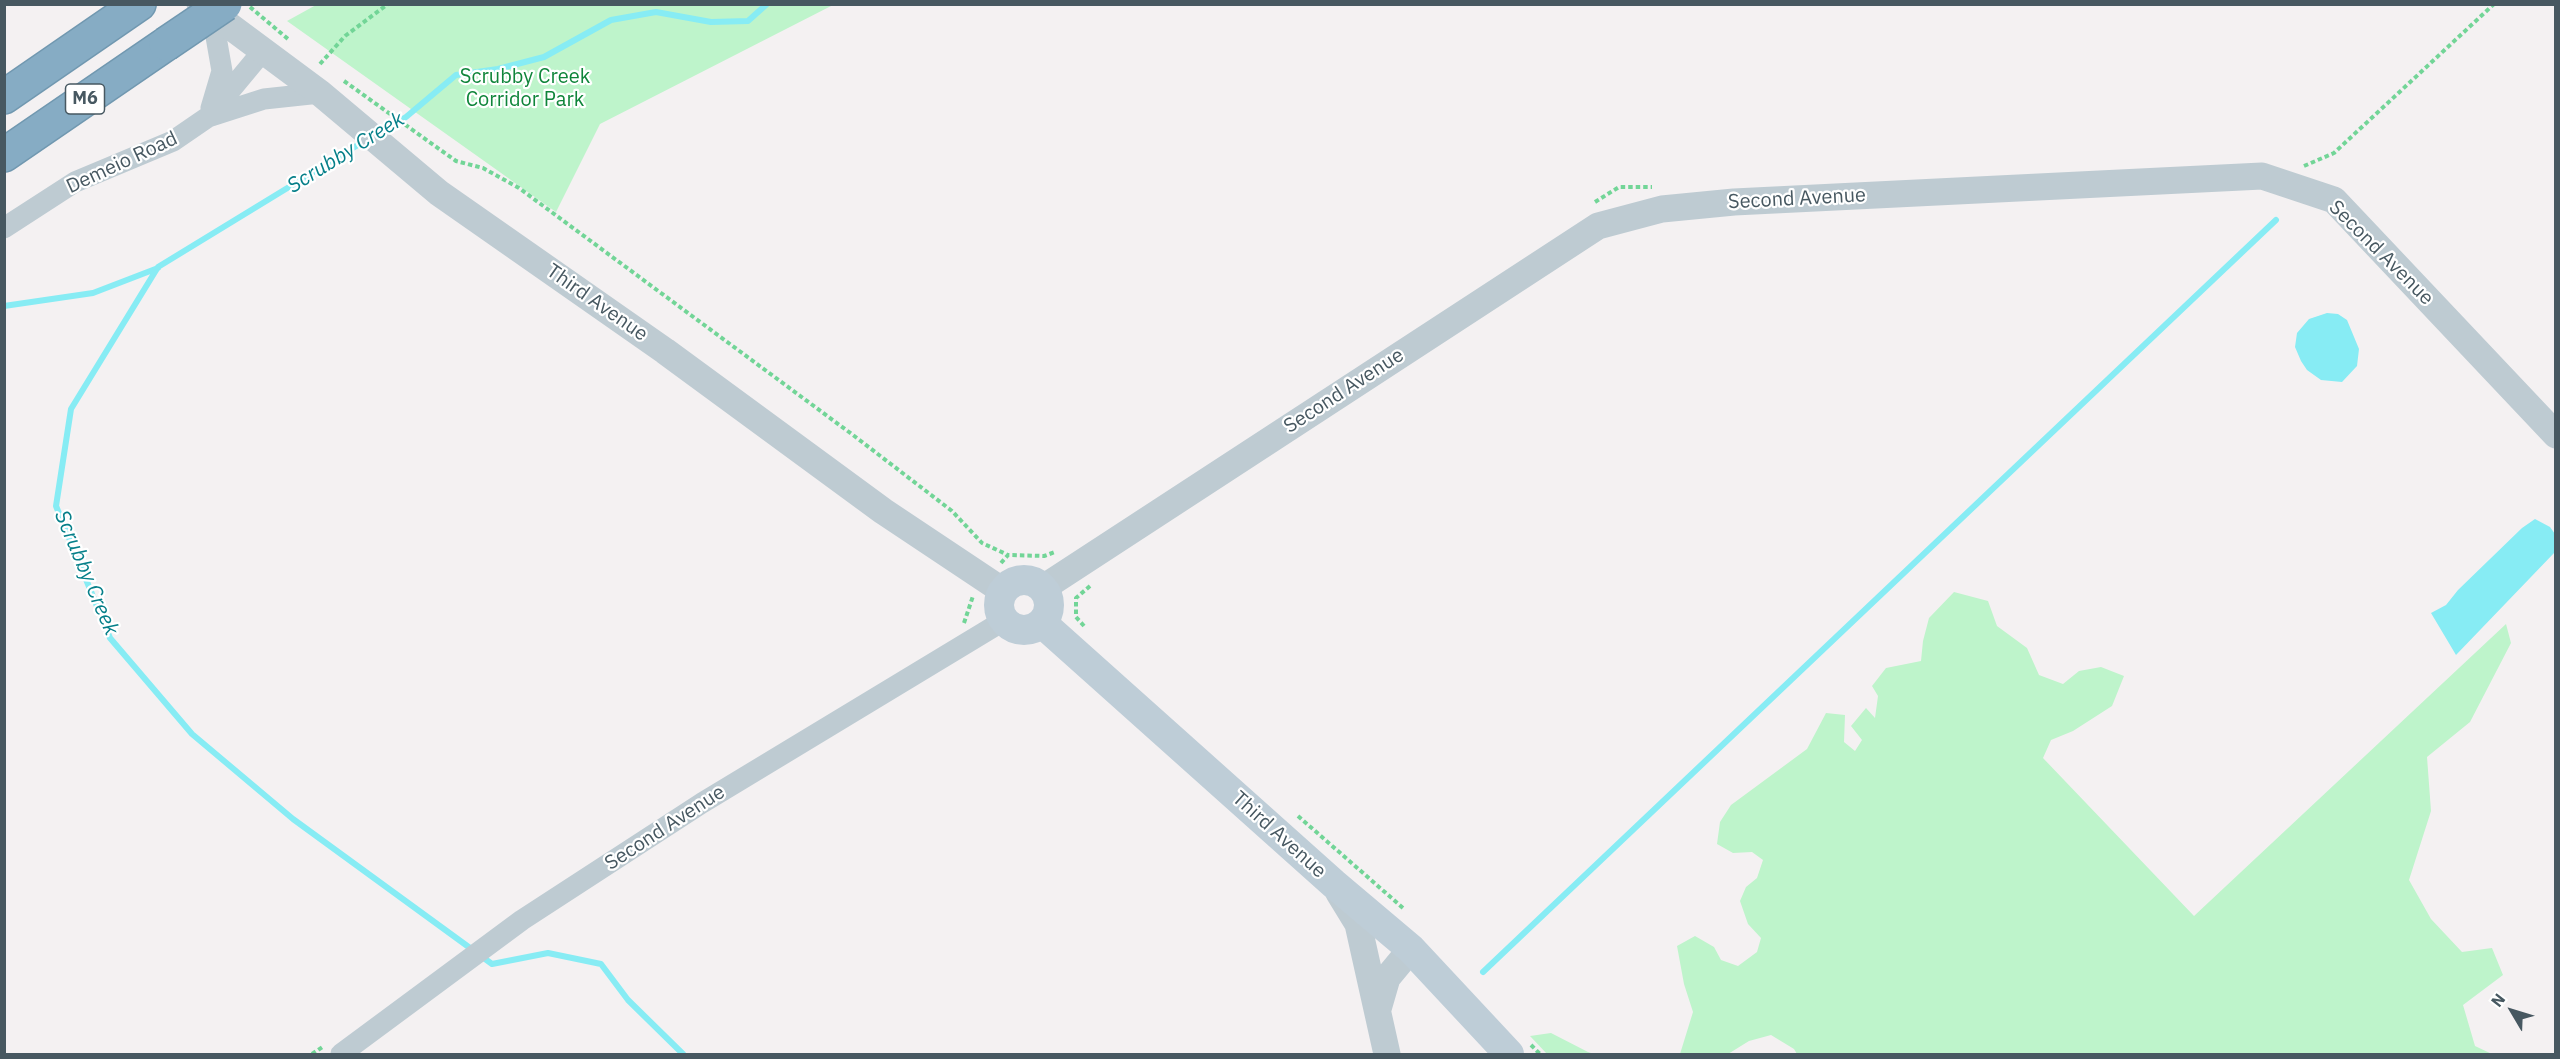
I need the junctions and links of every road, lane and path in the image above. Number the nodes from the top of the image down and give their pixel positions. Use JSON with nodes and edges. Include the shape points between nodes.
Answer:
{"nodes":[{"id":1,"x":388,"y":4,"type":"edge"},
{"id":2,"x":2494,"y":4,"type":"edge"},
{"id":3,"x":212,"y":8,"type":"edge"},
{"id":4,"x":132,"y":9,"type":"edge"},
{"id":5,"x":262,"y":52,"type":"junction"},
{"id":6,"x":320,"y":64,"type":"dead end"},
{"id":7,"x":320,"y":93,"type":"junction"},
{"id":8,"x":4,"y":97,"type":"edge"},
{"id":9,"x":388,"y":113,"type":"dead end"},
{"id":10,"x":208,"y":117,"type":"junction"},
{"id":11,"x":4,"y":155,"type":"edge"},
{"id":12,"x":2299,"y":168,"type":"dead end"},
{"id":13,"x":1653,"y":187,"type":"dead end"},
{"id":14,"x":1590,"y":206,"type":"dead end"},
{"id":15,"x":4,"y":228,"type":"edge"},
{"id":16,"x":2556,"y":435,"type":"edge"},
{"id":17,"x":1008,"y":555,"type":"dead end"},
{"id":18,"x":1088,"y":558,"type":"junction"},
{"id":19,"x":1043,"y":588,"type":"junction"},
{"id":20,"x":1003,"y":591,"type":"junction"},
{"id":21,"x":1003,"y":621,"type":"junction"},
{"id":22,"x":1042,"y":623,"type":"junction"},
{"id":23,"x":1090,"y":633,"type":"dead end"},
{"id":24,"x":1296,"y":815,"type":"dead end"},
{"id":25,"x":1334,"y":884,"type":"junction"},
{"id":26,"x":1410,"y":916,"type":"dead end"},
{"id":27,"x":1411,"y":949,"type":"junction"},
{"id":28,"x":1378,"y":1010,"type":"junction"},
{"id":29,"x":1516,"y":1046,"type":"edge"},
{"id":30,"x":341,"y":1054,"type":"edge"},
{"id":31,"x":1387,"y":1054,"type":"edge"},
{"id":32,"x":1540,"y":1054,"type":"edge"}],
"edges":[{"from":1,"to":6,"type":"path","via":[[345,36]]},
{"from":2,"to":12,"type":"path","via":[[2334,153]]},
{"from":3,"to":5,"type":"street","name":"Third Avenue"},
{"from":3,"to":10,"type":"street","via":[[222,71]]},
{"from":3,"to":11,"type":"highway","number":"M6","bridge":true},
{"from":4,"to":8,"type":"highway","number":"M6"},
{"from":5,"to":7,"type":"street","name":"Third Avenue"},
{"from":5,"to":10,"type":"street","name":"Demeio Road"},
{"from":7,"to":10,"type":"street","name":"Demeio Road","via":[[264,99]]},
{"from":7,"to":20,"type":"street","name":"Third Avenue","via":[[439,193],[883,510]]},
{"from":9,"to":17,"type":"path","via":[[456,161],[483,168],[519,188],[862,441],[952,511],[982,543]]},
{"from":10,"to":15,"type":"street","name":"Demeio Road","via":[[173,141],[75,182]]},
{"from":13,"to":14,"type":"path","via":[[1618,188]]},
{"from":16,"to":18,"type":"street","name":"Second Avenue","via":[[2334,201],[2262,176],[1734,202],[1662,209],[1598,226]]},
{"from":18,"to":19,"type":"street","name":"Second Avenue"},
{"from":18,"to":23,"type":"path","via":[[1096,570],[1095,582],[1076,598],[1076,617]]},
{"from":19,"to":20,"type":"main road","via":[[1028,579],[1011,583]]},
{"from":19,"to":22,"type":"main road","via":[[1049,611]]},
{"from":20,"to":21,"type":"main road","via":[[999,610]]},
{"from":21,"to":22,"type":"main road","via":[[1021,631]]},
{"from":21,"to":30,"type":"street","name":"Second Avenue","via":[[702,803],[522,920]]},
{"from":22,"to":25,"type":"main road","name":"Third Avenue"},
{"from":24,"to":26,"type":"path"},
{"from":25,"to":27,"type":"main road","name":"Third Avenue"},
{"from":25,"to":28,"type":"street","via":[[1358,924]]},
{"from":27,"to":28,"type":"street","via":[[1387,978]]},
{"from":27,"to":29,"type":"main road","name":"Third Avenue"},
{"from":28,"to":31,"type":"street"},
{"from":29,"to":32,"type":"path"}]}
